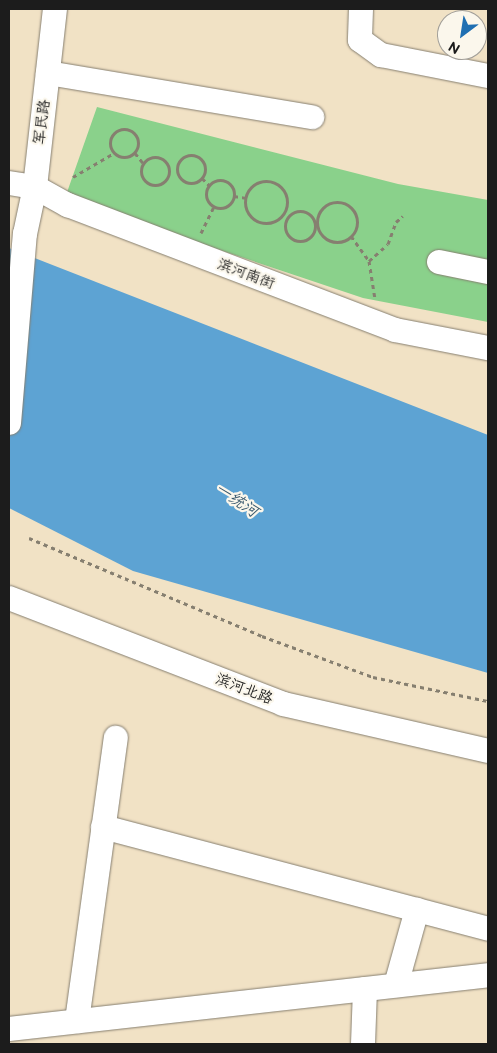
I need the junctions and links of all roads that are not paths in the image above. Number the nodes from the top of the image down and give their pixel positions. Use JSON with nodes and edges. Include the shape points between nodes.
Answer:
{"nodes":[{"id":1,"x":55,"y":9,"type":"edge"},
{"id":2,"x":361,"y":9,"type":"edge"},
{"id":3,"x":48,"y":73,"type":"junction"},
{"id":4,"x":488,"y":76,"type":"edge"},
{"id":5,"x":312,"y":118,"type":"dead end"},
{"id":6,"x":9,"y":183,"type":"edge"},
{"id":7,"x":35,"y":187,"type":"junction"},
{"id":8,"x":439,"y":262,"type":"dead end"},
{"id":9,"x":488,"y":272,"type":"edge"},
{"id":10,"x":488,"y":348,"type":"edge"},
{"id":11,"x":9,"y":423,"type":"edge"},
{"id":12,"x":9,"y":598,"type":"edge"},
{"id":13,"x":116,"y":738,"type":"dead end"},
{"id":14,"x":488,"y":751,"type":"edge"},
{"id":15,"x":103,"y":827,"type":"junction"},
{"id":16,"x":417,"y":910,"type":"junction"},
{"id":17,"x":488,"y":929,"type":"edge"},
{"id":18,"x":488,"y":975,"type":"edge"},
{"id":19,"x":396,"y":985,"type":"junction"},
{"id":20,"x":365,"y":989,"type":"junction"},
{"id":21,"x":77,"y":1021,"type":"junction"},
{"id":22,"x":9,"y":1029,"type":"edge"},
{"id":23,"x":363,"y":1044,"type":"edge"}],
"edges":[{"from":1,"to":3,"type":"street","name":"军民路"},
{"from":2,"to":4,"type":"street","via":[[360,40],[381,55]]},
{"from":3,"to":5,"type":"street"},
{"from":3,"to":7,"type":"street","name":"军民路"},
{"from":6,"to":7,"type":"street","name":"滨河南街"},
{"from":7,"to":10,"type":"street","name":"滨河南街","via":[[68,205],[372,322],[395,330]]},
{"from":7,"to":11,"type":"street","name":"军民路","via":[[25,234]]},
{"from":8,"to":9,"type":"street"},
{"from":12,"to":14,"type":"street","name":"滨河北路","via":[[283,704]]},
{"from":13,"to":15,"type":"street"},
{"from":15,"to":16,"type":"street"},
{"from":15,"to":21,"type":"street"},
{"from":16,"to":17,"type":"street"},
{"from":16,"to":19,"type":"street"},
{"from":18,"to":19,"type":"street"},
{"from":19,"to":20,"type":"street"},
{"from":20,"to":21,"type":"street"},
{"from":20,"to":23,"type":"street"},
{"from":21,"to":22,"type":"street"}]}
